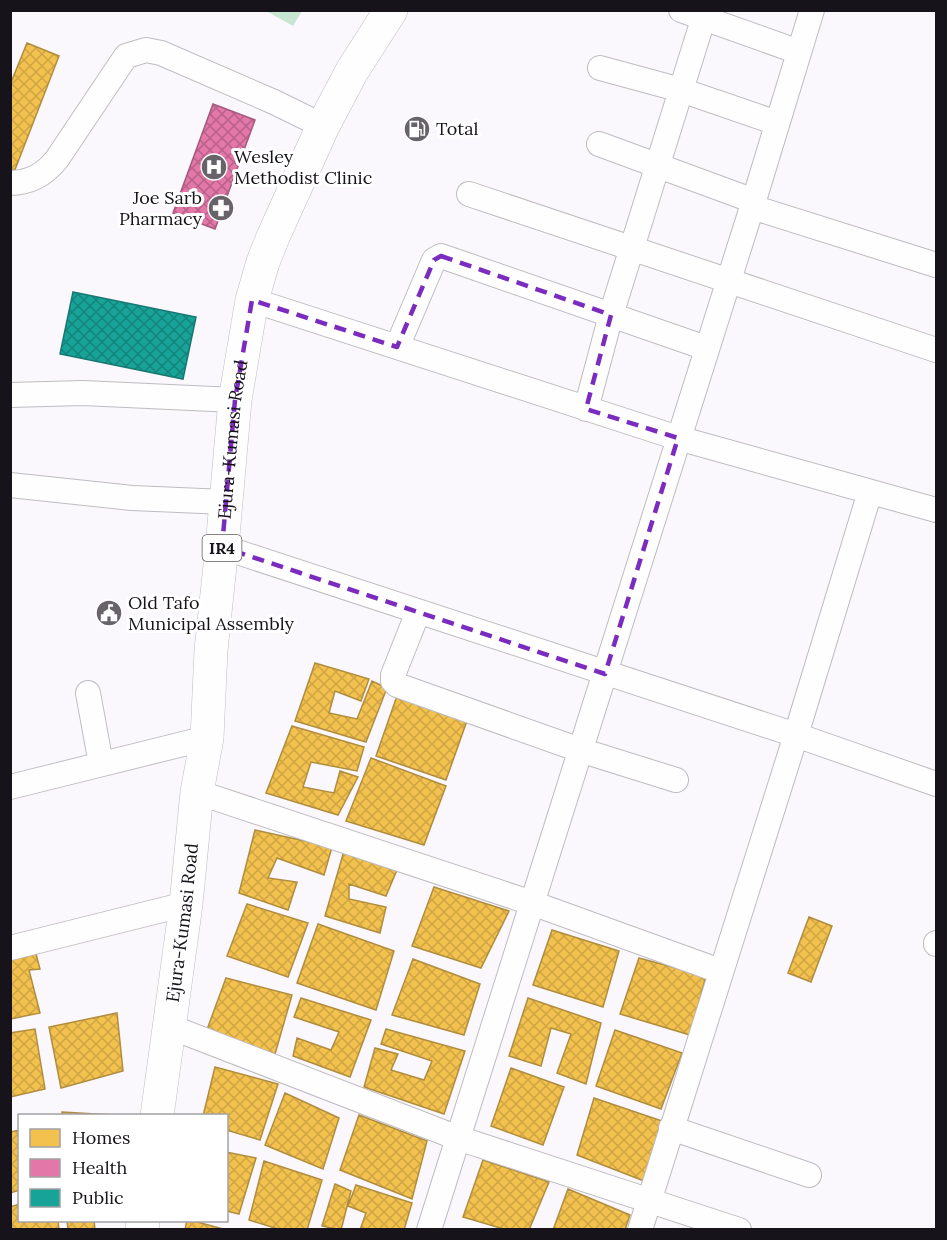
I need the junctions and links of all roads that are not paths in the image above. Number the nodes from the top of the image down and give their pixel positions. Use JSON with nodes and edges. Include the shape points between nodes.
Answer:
{"nodes":[{"id":1,"x":391,"y":10,"type":"edge"},
{"id":2,"x":812,"y":10,"type":"edge"},
{"id":3,"x":697,"y":13,"type":"edge"},
{"id":4,"x":799,"y":52,"type":"junction"},
{"id":5,"x":600,"y":68,"type":"dead end"},
{"id":6,"x":681,"y":90,"type":"junction"},
{"id":7,"x":777,"y":123,"type":"junction"},
{"id":8,"x":323,"y":126,"type":"junction"},
{"id":9,"x":599,"y":144,"type":"dead end"},
{"id":10,"x":657,"y":166,"type":"junction"},
{"id":11,"x":10,"y":183,"type":"edge"},
{"id":12,"x":469,"y":194,"type":"dead end"},
{"id":13,"x":753,"y":204,"type":"junction"},
{"id":14,"x":632,"y":247,"type":"junction"},
{"id":15,"x":936,"y":265,"type":"edge"},
{"id":16,"x":729,"y":280,"type":"junction"},
{"id":17,"x":252,"y":300,"type":"junction"},
{"id":18,"x":611,"y":315,"type":"junction"},
{"id":19,"x":397,"y":347,"type":"junction"},
{"id":20,"x":706,"y":348,"type":"junction"},
{"id":21,"x":936,"y":350,"type":"edge"},
{"id":22,"x":10,"y":395,"type":"edge"},
{"id":23,"x":235,"y":400,"type":"junction"},
{"id":24,"x":586,"y":408,"type":"junction"},
{"id":25,"x":678,"y":438,"type":"junction"},
{"id":26,"x":10,"y":485,"type":"edge"},
{"id":27,"x":870,"y":492,"type":"junction"},
{"id":28,"x":226,"y":502,"type":"junction"},
{"id":29,"x":936,"y":510,"type":"edge"},
{"id":30,"x":222,"y":547,"type":"junction"},
{"id":31,"x":417,"y":612,"type":"junction"},
{"id":32,"x":605,"y":674,"type":"junction"},
{"id":33,"x":88,"y":693,"type":"dead end"},
{"id":34,"x":796,"y":735,"type":"junction"},
{"id":35,"x":207,"y":738,"type":"junction"},
{"id":36,"x":580,"y":750,"type":"junction"},
{"id":37,"x":101,"y":764,"type":"junction"},
{"id":38,"x":676,"y":780,"type":"dead end"},
{"id":39,"x":936,"y":784,"type":"edge"},
{"id":40,"x":10,"y":787,"type":"edge"},
{"id":41,"x":197,"y":792,"type":"junction"},
{"id":42,"x":532,"y":903,"type":"junction"},
{"id":43,"x":186,"y":904,"type":"junction"},
{"id":44,"x":10,"y":948,"type":"edge"},
{"id":45,"x":720,"y":971,"type":"junction"},
{"id":46,"x":168,"y":1026,"type":"junction"},
{"id":47,"x":157,"y":1114,"type":"edge"},
{"id":48,"x":671,"y":1128,"type":"junction"},
{"id":49,"x":458,"y":1138,"type":"junction"},
{"id":50,"x":809,"y":1175,"type":"dead end"},
{"id":51,"x":649,"y":1201,"type":"junction"},
{"id":52,"x":429,"y":1230,"type":"edge"},
{"id":53,"x":640,"y":1230,"type":"edge"},
{"id":54,"x":739,"y":1230,"type":"edge"}],
"edges":[{"from":1,"to":8,"type":"main road","name":"Ejura-Kumasi Road","number":"IR4"},
{"from":2,"to":4,"type":"street"},
{"from":3,"to":4,"type":"street"},
{"from":3,"to":6,"type":"street"},
{"from":4,"to":7,"type":"street"},
{"from":5,"to":6,"type":"street"},
{"from":6,"to":7,"type":"street"},
{"from":6,"to":10,"type":"street"},
{"from":7,"to":13,"type":"street"},
{"from":8,"to":11,"type":"street","via":[[189,65],[146,50],[126,56],[45,173],[21,183]]},
{"from":8,"to":17,"type":"main road","name":"Ejura-Kumasi Road","number":"IR4","via":[[273,237]]},
{"from":9,"to":10,"type":"street"},
{"from":10,"to":13,"type":"street"},
{"from":10,"to":14,"type":"street"},
{"from":12,"to":14,"type":"street"},
{"from":13,"to":15,"type":"street"},
{"from":13,"to":16,"type":"street"},
{"from":14,"to":16,"type":"street"},
{"from":14,"to":18,"type":"street"},
{"from":16,"to":20,"type":"street"},
{"from":16,"to":21,"type":"street"},
{"from":17,"to":19,"type":"street"},
{"from":17,"to":23,"type":"main road","name":"Ejura-Kumasi Road","number":"IR4"},
{"from":18,"to":19,"type":"street","via":[[441,256],[434,260]]},
{"from":18,"to":20,"type":"street"},
{"from":18,"to":24,"type":"street"},
{"from":19,"to":24,"type":"street"},
{"from":20,"to":25,"type":"street"},
{"from":22,"to":23,"type":"street","via":[[83,393]]},
{"from":23,"to":28,"type":"main road","name":"Ejura-Kumasi Road","number":"IR4"},
{"from":24,"to":25,"type":"street"},
{"from":25,"to":27,"type":"street"},
{"from":25,"to":32,"type":"street"},
{"from":26,"to":28,"type":"street","via":[[120,497]]},
{"from":27,"to":29,"type":"street"},
{"from":27,"to":34,"type":"street"},
{"from":28,"to":30,"type":"main road","name":"Ejura-Kumasi Road","number":"IR4"},
{"from":30,"to":31,"type":"street"},
{"from":30,"to":35,"type":"main road","name":"Ejura-Kumasi Road","number":"IR4"},
{"from":31,"to":32,"type":"street"},
{"from":31,"to":36,"type":"street","via":[[393,675],[397,685]]},
{"from":32,"to":34,"type":"street"},
{"from":32,"to":36,"type":"street"},
{"from":33,"to":37,"type":"street"},
{"from":34,"to":39,"type":"street"},
{"from":34,"to":45,"type":"street"},
{"from":35,"to":37,"type":"street"},
{"from":35,"to":41,"type":"main road","name":"Ejura-Kumasi Road","number":"IR4"},
{"from":36,"to":38,"type":"street"},
{"from":36,"to":42,"type":"street"},
{"from":37,"to":40,"type":"street"},
{"from":41,"to":42,"type":"street"},
{"from":41,"to":43,"type":"main road","name":"Ejura-Kumasi Road","number":"IR4"},
{"from":42,"to":45,"type":"street"},
{"from":42,"to":49,"type":"street"},
{"from":43,"to":44,"type":"street"},
{"from":43,"to":46,"type":"main road","name":"Ejura-Kumasi Road","number":"IR4"},
{"from":45,"to":48,"type":"street"},
{"from":46,"to":47,"type":"main road","name":"Ejura-Kumasi Road","number":"IR4"},
{"from":46,"to":49,"type":"street"},
{"from":48,"to":50,"type":"street"},
{"from":48,"to":51,"type":"street"},
{"from":49,"to":51,"type":"street"},
{"from":49,"to":52,"type":"street"},
{"from":51,"to":53,"type":"street"},
{"from":51,"to":54,"type":"street"}]}
